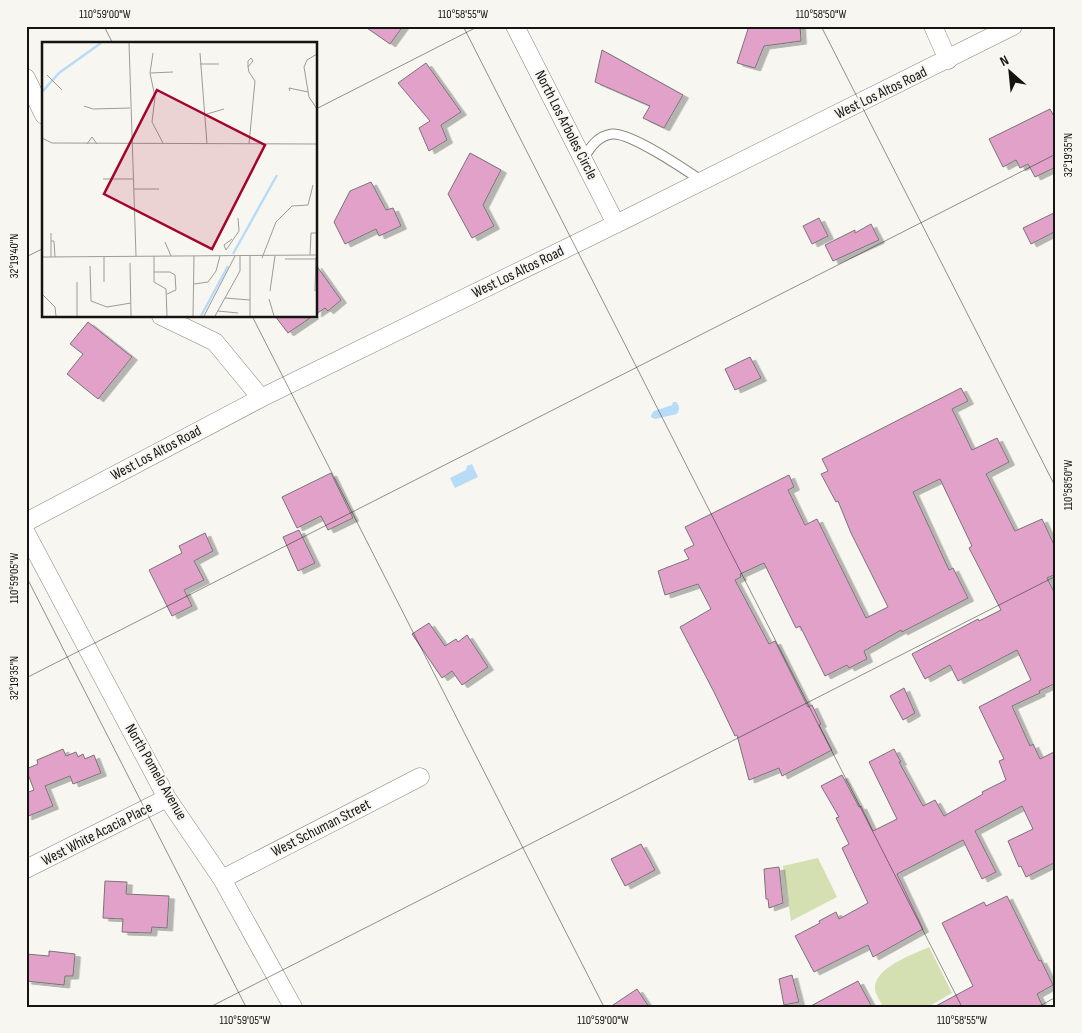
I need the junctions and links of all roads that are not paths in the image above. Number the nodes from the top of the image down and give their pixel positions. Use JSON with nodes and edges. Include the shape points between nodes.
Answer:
{"nodes":[{"id":1,"x":515,"y":26,"type":"edge"},
{"id":2,"x":933,"y":26,"type":"edge"},
{"id":3,"x":1013,"y":26,"type":"edge"},
{"id":4,"x":948,"y":60,"type":"junction"},
{"id":5,"x":26,"y":78,"type":"edge"},
{"id":6,"x":42,"y":111,"type":"edge"},
{"id":7,"x":583,"y":159,"type":"junction"},
{"id":8,"x":702,"y":181,"type":"junction"},
{"id":9,"x":616,"y":224,"type":"junction"},
{"id":10,"x":165,"y":318,"type":"edge"},
{"id":11,"x":261,"y":398,"type":"junction"},
{"id":12,"x":26,"y":522,"type":"edge"},
{"id":13,"x":26,"y":533,"type":"edge"},
{"id":14,"x":420,"y":777,"type":"dead end"},
{"id":15,"x":167,"y":798,"type":"junction"},
{"id":16,"x":26,"y":870,"type":"edge"},
{"id":17,"x":222,"y":879,"type":"junction"},
{"id":18,"x":293,"y":1007,"type":"edge"}],
"edges":[{"from":1,"to":7,"type":"street","name":"North Los Arboles Circle"},
{"from":2,"to":4,"type":"street"},
{"from":3,"to":4,"type":"street","name":"West Los Altos Road"},
{"from":4,"to":8,"type":"street","name":"West Los Altos Road"},
{"from":5,"to":6,"type":"street"},
{"from":7,"to":8,"type":"lane","via":[[595,141],[613,134],[668,158]]},
{"from":7,"to":9,"type":"street","name":"North Los Arboles Circle"},
{"from":8,"to":9,"type":"street","name":"West Los Altos Road"},
{"from":9,"to":11,"type":"street","name":"West Los Altos Road"},
{"from":10,"to":11,"type":"street","via":[[215,342]]},
{"from":11,"to":12,"type":"street","name":"West Los Altos Road"},
{"from":13,"to":15,"type":"street","name":"North Pomelo Avenue"},
{"from":14,"to":17,"type":"street","name":"West Schuman Street"},
{"from":15,"to":16,"type":"street","name":"West White Acacia Place"},
{"from":15,"to":17,"type":"street","name":"North Pomelo Avenue"},
{"from":17,"to":18,"type":"street","name":"North Pomelo Avenue"}]}
